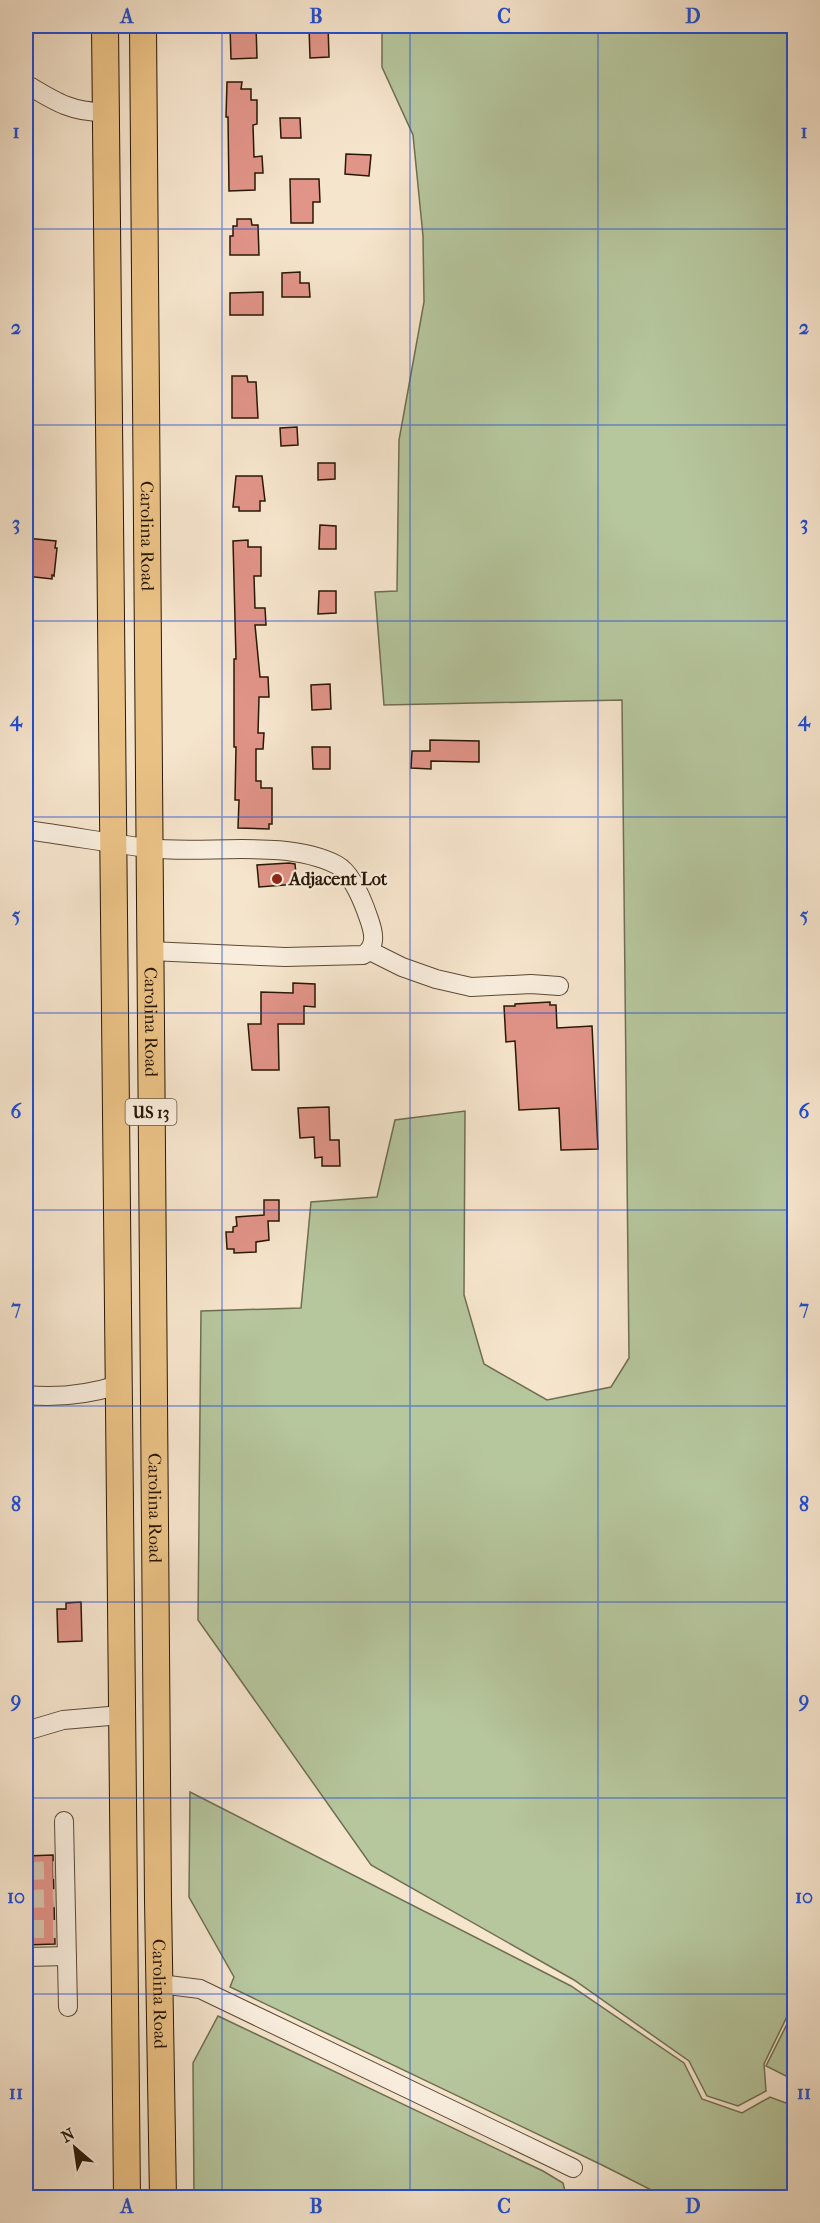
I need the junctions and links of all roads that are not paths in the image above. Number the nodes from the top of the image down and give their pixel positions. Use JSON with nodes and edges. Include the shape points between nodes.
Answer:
{"nodes":[{"id":1,"x":105,"y":26,"type":"edge"},
{"id":2,"x":143,"y":26,"type":"edge"},
{"id":3,"x":26,"y":84,"type":"edge"},
{"id":4,"x":106,"y":112,"type":"junction"},
{"id":5,"x":26,"y":830,"type":"edge"},
{"id":6,"x":113,"y":843,"type":"junction"},
{"id":7,"x":149,"y":848,"type":"junction"},
{"id":8,"x":150,"y":951,"type":"junction"},
{"id":9,"x":370,"y":951,"type":"junction"},
{"id":10,"x":559,"y":986,"type":"dead end"},
{"id":11,"x":118,"y":1384,"type":"junction"},
{"id":12,"x":26,"y":1395,"type":"edge"},
{"id":13,"x":121,"y":1715,"type":"junction"},
{"id":14,"x":26,"y":1731,"type":"edge"},
{"id":15,"x":64,"y":1821,"type":"dead end"},
{"id":16,"x":67,"y":1956,"type":"junction"},
{"id":17,"x":26,"y":1957,"type":"edge"},
{"id":18,"x":161,"y":1996,"type":"junction"},
{"id":19,"x":68,"y":2007,"type":"dead end"},
{"id":20,"x":124,"y":2007,"type":"junction"},
{"id":21,"x":573,"y":2168,"type":"dead end"},
{"id":22,"x":127,"y":2198,"type":"edge"},
{"id":23,"x":163,"y":2198,"type":"edge"}],
"edges":[{"from":1,"to":4,"type":"highway","name":"Carolina Road","number":"US 13"},
{"from":2,"to":7,"type":"highway","name":"Carolina Road","number":"US 13"},
{"from":3,"to":4,"type":"street","via":[[71,109]]},
{"from":4,"to":6,"type":"highway","name":"Carolina Road","number":"US 13"},
{"from":5,"to":6,"type":"street"},
{"from":6,"to":7,"type":"street"},
{"from":6,"to":11,"type":"highway","name":"Carolina Road","number":"US 13"},
{"from":7,"to":8,"type":"highway","name":"Carolina Road","number":"US 13"},
{"from":7,"to":9,"type":"street","via":[[282,851],[309,855],[339,866],[364,904],[373,931]]},
{"from":8,"to":9,"type":"street","via":[[285,957],[363,955]]},
{"from":8,"to":18,"type":"highway","name":"Carolina Road","number":"US 13"},
{"from":9,"to":10,"type":"street","via":[[402,967],[471,987]]},
{"from":11,"to":12,"type":"street","via":[[68,1396]]},
{"from":11,"to":13,"type":"highway","name":"Carolina Road","number":"US 13"},
{"from":13,"to":14,"type":"street","via":[[63,1720]]},
{"from":13,"to":20,"type":"highway","name":"Carolina Road","number":"US 13"},
{"from":15,"to":16,"type":"street","via":[[62,1929]]},
{"from":16,"to":17,"type":"street"},
{"from":16,"to":19,"type":"street"},
{"from":18,"to":20,"type":"highway"},
{"from":18,"to":21,"type":"street","via":[[200,1989]]},
{"from":18,"to":23,"type":"highway","name":"Carolina Road","number":"US 13"},
{"from":20,"to":22,"type":"highway","name":"Carolina Road","number":"US 13"}]}
